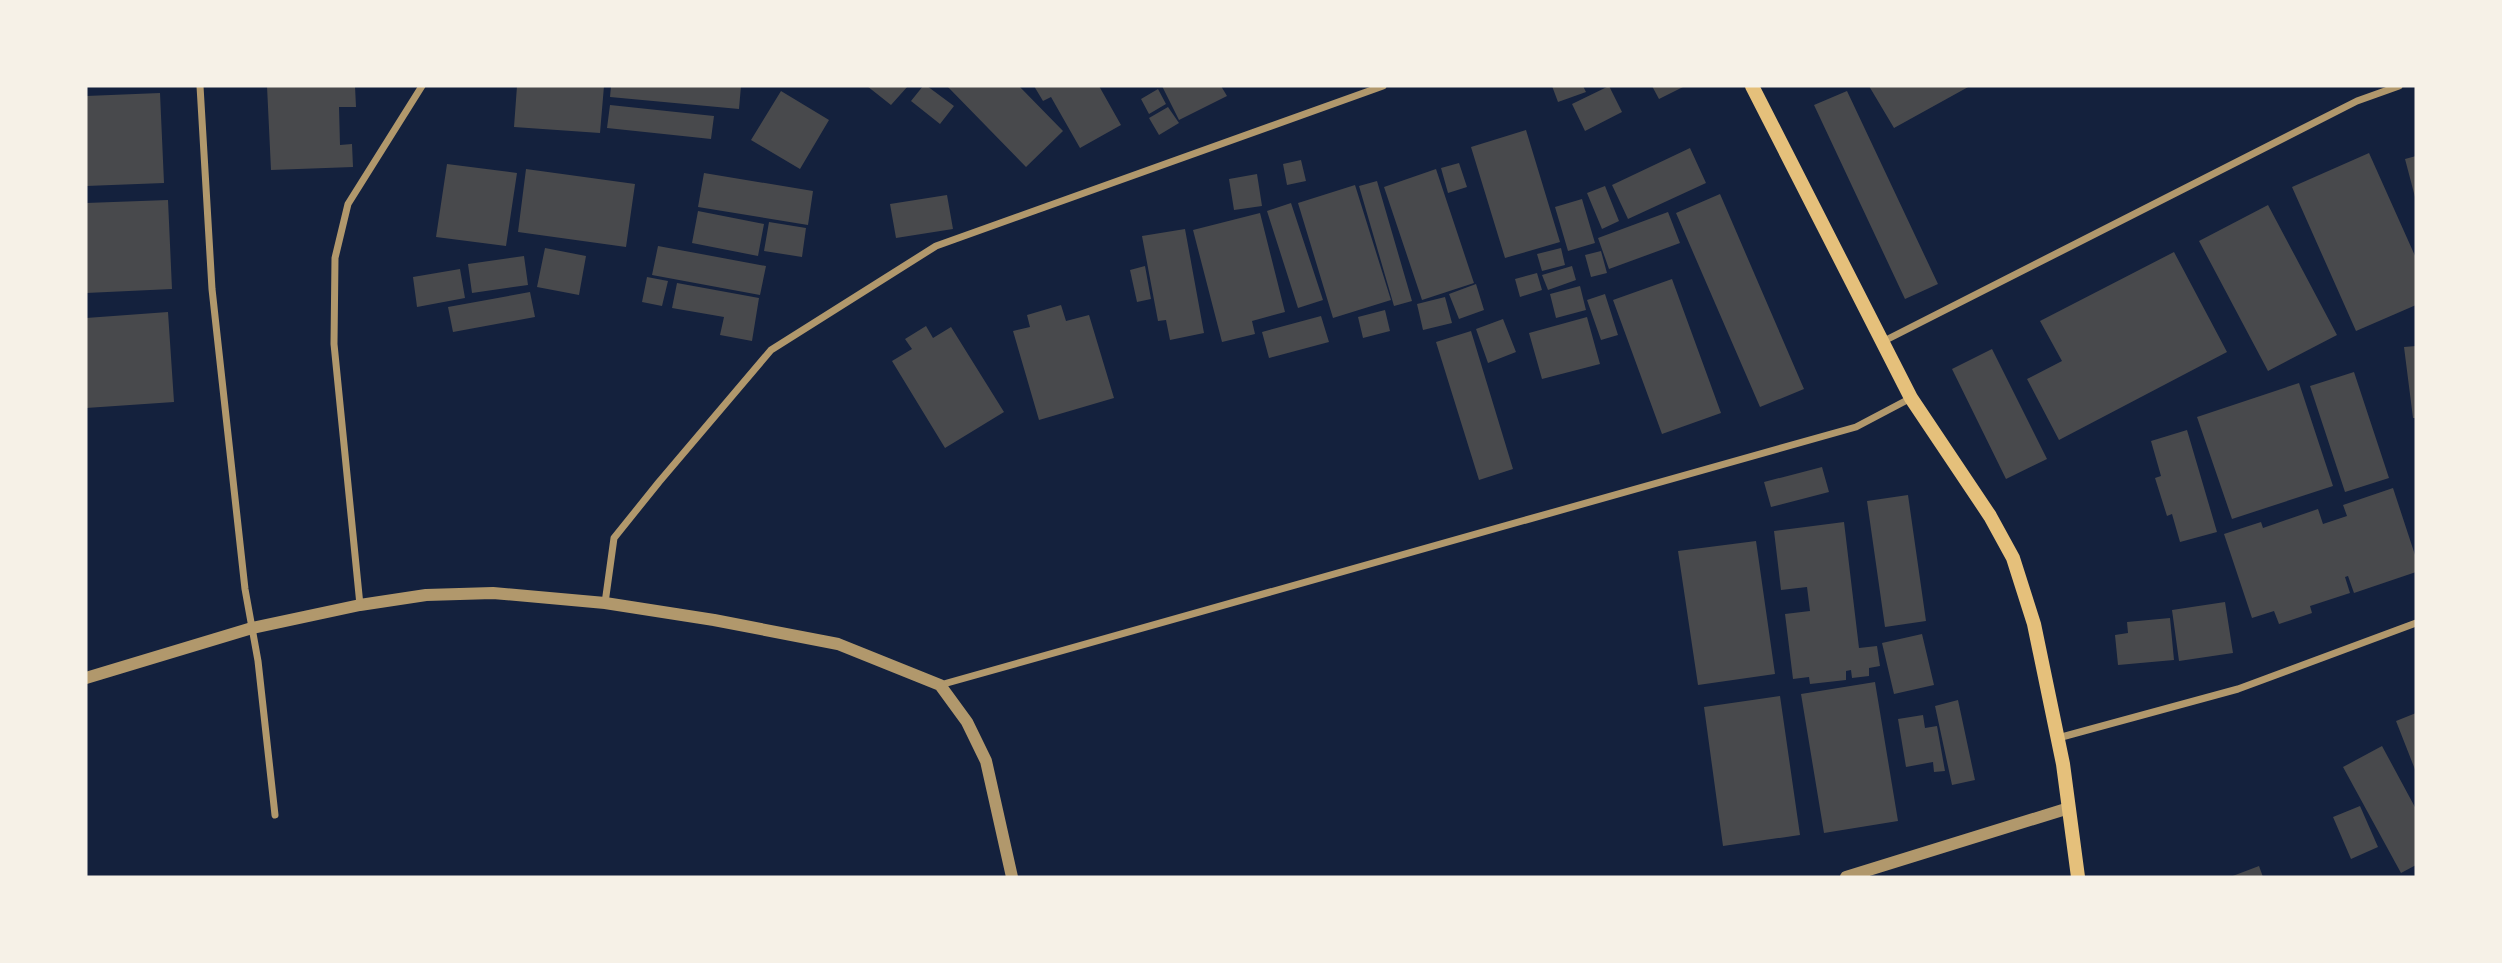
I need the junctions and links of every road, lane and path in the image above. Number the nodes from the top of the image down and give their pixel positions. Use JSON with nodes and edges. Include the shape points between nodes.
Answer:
{"nodes":[{"id":1,"x":200,"y":86,"type":"edge"},
{"id":2,"x":422,"y":86,"type":"edge"},
{"id":3,"x":1383,"y":86,"type":"edge"},
{"id":4,"x":1752,"y":86,"type":"edge"},
{"id":5,"x":2399,"y":86,"type":"edge"},
{"id":6,"x":1884,"y":341,"type":"junction"},
{"id":7,"x":1911,"y":398,"type":"junction"},
{"id":8,"x":606,"y":603,"type":"junction"},
{"id":9,"x":360,"y":606,"type":"junction"},
{"id":10,"x":2416,"y":624,"type":"edge"},
{"id":11,"x":252,"y":628,"type":"junction"},
{"id":12,"x":86,"y":678,"type":"edge"},
{"id":13,"x":940,"y":685,"type":"junction"},
{"id":14,"x":2058,"y":738,"type":"junction"},
{"id":15,"x":2069,"y":808,"type":"junction"},
{"id":16,"x":275,"y":815,"type":"dead end"},
{"id":17,"x":1012,"y":877,"type":"edge"},
{"id":18,"x":1846,"y":877,"type":"edge"},
{"id":19,"x":2078,"y":877,"type":"edge"}],
"edges":[{"from":1,"to":11,"type":"street","via":[[212,289]]},
{"from":2,"to":9,"type":"street","via":[[348,204],[335,258],[334,344]]},
{"from":3,"to":8,"type":"street","via":[[936,246],[771,350],[614,538]]},
{"from":4,"to":6,"type":"main road"},
{"from":5,"to":6,"type":"street","via":[[2357,101]]},
{"from":6,"to":7,"type":"main road"},
{"from":7,"to":13,"type":"street","via":[[1856,427]]},
{"from":7,"to":14,"type":"main road","via":[[2013,558],[2034,624]]},
{"from":8,"to":9,"type":"street","via":[[492,593],[426,595]]},
{"from":8,"to":13,"type":"street","via":[[838,644]]},
{"from":9,"to":11,"type":"street"},
{"from":10,"to":14,"type":"street","via":[[2238,689]]},
{"from":11,"to":12,"type":"street"},
{"from":11,"to":16,"type":"street"},
{"from":13,"to":17,"type":"street","via":[[967,722],[986,761]]},
{"from":14,"to":15,"type":"main road"},
{"from":15,"to":18,"type":"street"},
{"from":15,"to":19,"type":"main road"}]}
